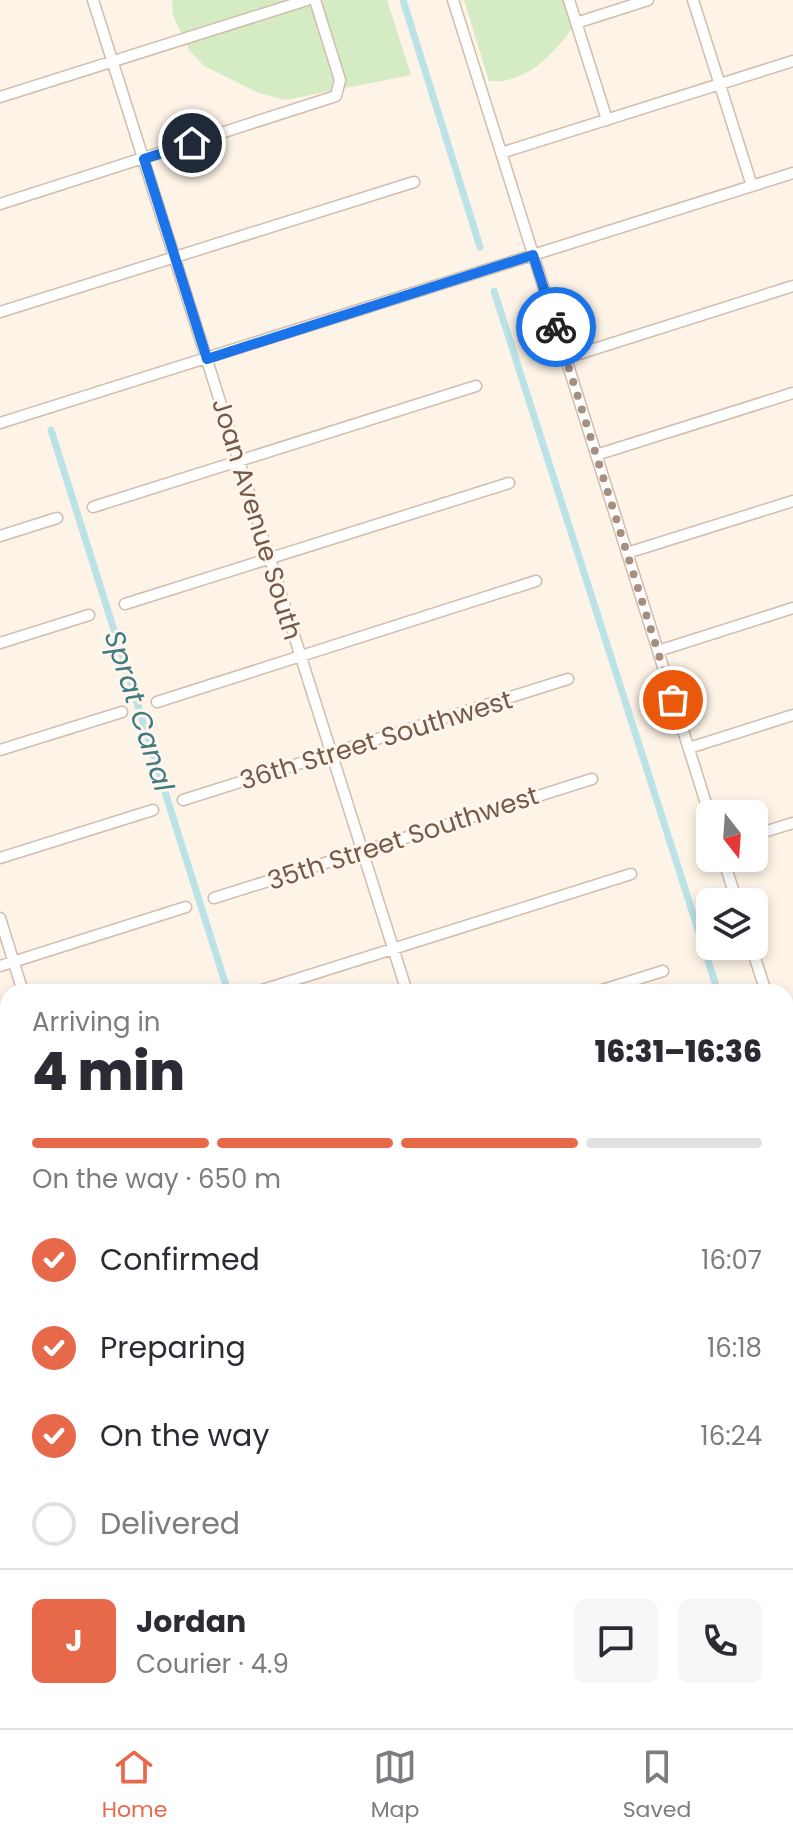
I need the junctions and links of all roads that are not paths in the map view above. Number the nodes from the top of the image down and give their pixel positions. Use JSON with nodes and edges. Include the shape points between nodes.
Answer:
{"nodes":[{"id":1,"x":93,"y":0,"type":"edge"},
{"id":2,"x":307,"y":0,"type":"edge"},
{"id":3,"x":315,"y":0,"type":"edge"},
{"id":4,"x":453,"y":0,"type":"edge"},
{"id":5,"x":569,"y":0,"type":"edge"},
{"id":6,"x":648,"y":0,"type":"edge"},
{"id":7,"x":693,"y":0,"type":"edge"},
{"id":8,"x":576,"y":23,"type":"junction"},
{"id":9,"x":113,"y":61,"type":"junction"},
{"id":10,"x":793,"y":61,"type":"edge"},
{"id":11,"x":720,"y":85,"type":"junction"},
{"id":12,"x":0,"y":97,"type":"edge"},
{"id":13,"x":607,"y":120,"type":"junction"},
{"id":14,"x":501,"y":153,"type":"junction"},
{"id":15,"x":144,"y":159,"type":"junction"},
{"id":16,"x":793,"y":173,"type":"edge"},
{"id":17,"x":414,"y":182,"type":"dead end"},
{"id":18,"x":752,"y":186,"type":"junction"},
{"id":19,"x":0,"y":204,"type":"edge"},
{"id":20,"x":533,"y":255,"type":"junction"},
{"id":21,"x":175,"y":256,"type":"junction"},
{"id":22,"x":793,"y":286,"type":"edge"},
{"id":23,"x":0,"y":312,"type":"edge"},
{"id":24,"x":566,"y":358,"type":"junction"},
{"id":25,"x":207,"y":359,"type":"junction"},
{"id":26,"x":476,"y":386,"type":"dead end"},
{"id":27,"x":793,"y":393,"type":"edge"},
{"id":28,"x":0,"y":423,"type":"edge"},
{"id":29,"x":596,"y":455,"type":"junction"},
{"id":30,"x":239,"y":461,"type":"junction"},
{"id":31,"x":509,"y":483,"type":"dead end"},
{"id":32,"x":793,"y":501,"type":"edge"},
{"id":33,"x":93,"y":507,"type":"dead end"},
{"id":34,"x":57,"y":518,"type":"dead end"},
{"id":35,"x":0,"y":536,"type":"edge"},
{"id":36,"x":627,"y":553,"type":"junction"},
{"id":37,"x":270,"y":559,"type":"junction"},
{"id":38,"x":536,"y":581,"type":"dead end"},
{"id":39,"x":125,"y":604,"type":"dead end"},
{"id":40,"x":793,"y":608,"type":"edge"},
{"id":41,"x":89,"y":615,"type":"dead end"},
{"id":42,"x":0,"y":643,"type":"edge"},
{"id":43,"x":658,"y":651,"type":"junction"},
{"id":44,"x":301,"y":656,"type":"junction"},
{"id":45,"x":568,"y":679,"type":"dead end"},
{"id":46,"x":157,"y":702,"type":"dead end"},
{"id":47,"x":122,"y":712,"type":"dead end"},
{"id":48,"x":793,"y":715,"type":"edge"},
{"id":49,"x":689,"y":748,"type":"junction"},
{"id":50,"x":0,"y":750,"type":"edge"},
{"id":51,"x":332,"y":753,"type":"junction"},
{"id":52,"x":592,"y":779,"type":"dead end"},
{"id":53,"x":183,"y":800,"type":"dead end"},
{"id":54,"x":705,"y":800,"type":"edge"},
{"id":55,"x":153,"y":810,"type":"dead end"},
{"id":56,"x":793,"y":823,"type":"edge"},
{"id":57,"x":768,"y":831,"type":"edge"},
{"id":58,"x":362,"y":851,"type":"junction"},
{"id":59,"x":0,"y":858,"type":"edge"},
{"id":60,"x":631,"y":874,"type":"dead end"},
{"id":61,"x":214,"y":898,"type":"dead end"},
{"id":62,"x":186,"y":907,"type":"dead end"},
{"id":63,"x":0,"y":918,"type":"edge"},
{"id":64,"x":393,"y":949,"type":"junction"},
{"id":65,"x":756,"y":960,"type":"edge"},
{"id":66,"x":14,"y":961,"type":"junction"},
{"id":67,"x":0,"y":966,"type":"edge"},
{"id":68,"x":663,"y":971,"type":"dead end"},
{"id":69,"x":21,"y":984,"type":"edge"},
{"id":70,"x":281,"y":984,"type":"edge"},
{"id":71,"x":404,"y":984,"type":"edge"},
{"id":72,"x":622,"y":984,"type":"edge"},
{"id":73,"x":763,"y":984,"type":"edge"}],
"edges":[{"from":1,"to":9,"type":"street","name":"Joan Avenue South"},
{"from":2,"to":9,"type":"street"},
{"from":3,"to":15,"type":"street","via":[[340,80],[336,96]]},
{"from":4,"to":14,"type":"street"},
{"from":5,"to":8,"type":"street"},
{"from":6,"to":8,"type":"street"},
{"from":7,"to":11,"type":"street"},
{"from":8,"to":13,"type":"street"},
{"from":9,"to":12,"type":"street"},
{"from":9,"to":15,"type":"street","name":"Joan Avenue South"},
{"from":10,"to":11,"type":"street"},
{"from":11,"to":13,"type":"street"},
{"from":11,"to":18,"type":"street"},
{"from":13,"to":14,"type":"street"},
{"from":14,"to":20,"type":"street"},
{"from":15,"to":19,"type":"street"},
{"from":15,"to":21,"type":"street","name":"Joan Avenue South"},
{"from":16,"to":18,"type":"street"},
{"from":17,"to":21,"type":"street"},
{"from":18,"to":20,"type":"street"},
{"from":20,"to":24,"type":"street"},
{"from":20,"to":25,"type":"street"},
{"from":21,"to":23,"type":"street"},
{"from":21,"to":25,"type":"street","name":"Joan Avenue South"},
{"from":22,"to":24,"type":"street"},
{"from":24,"to":29,"type":"street"},
{"from":25,"to":28,"type":"street"},
{"from":25,"to":30,"type":"street","name":"Joan Avenue South"},
{"from":26,"to":30,"type":"street"},
{"from":27,"to":29,"type":"street"},
{"from":29,"to":36,"type":"street"},
{"from":30,"to":33,"type":"street"},
{"from":30,"to":37,"type":"street","name":"Joan Avenue South"},
{"from":31,"to":37,"type":"street"},
{"from":32,"to":36,"type":"street"},
{"from":34,"to":35,"type":"street"},
{"from":36,"to":43,"type":"street"},
{"from":37,"to":39,"type":"street"},
{"from":37,"to":44,"type":"street","name":"Joan Avenue South"},
{"from":38,"to":44,"type":"street"},
{"from":40,"to":43,"type":"street"},
{"from":41,"to":42,"type":"street"},
{"from":43,"to":49,"type":"street"},
{"from":44,"to":46,"type":"street"},
{"from":44,"to":51,"type":"street","name":"Joan Avenue South"},
{"from":45,"to":51,"type":"street","name":"36th Street Southwest"},
{"from":47,"to":50,"type":"street"},
{"from":48,"to":49,"type":"street"},
{"from":49,"to":54,"type":"street"},
{"from":51,"to":53,"type":"street","name":"36th Street Southwest"},
{"from":51,"to":58,"type":"street","name":"Joan Avenue South"},
{"from":52,"to":58,"type":"street","name":"35th Street Southwest"},
{"from":55,"to":59,"type":"street"},
{"from":56,"to":57,"type":"street"},
{"from":58,"to":61,"type":"street","name":"35th Street Southwest"},
{"from":58,"to":64,"type":"street","name":"Joan Avenue South"},
{"from":60,"to":64,"type":"street"},
{"from":62,"to":66,"type":"street"},
{"from":63,"to":66,"type":"street"},
{"from":64,"to":70,"type":"street"},
{"from":64,"to":71,"type":"street","name":"Joan Avenue South"},
{"from":65,"to":73,"type":"street"},
{"from":66,"to":67,"type":"street"},
{"from":66,"to":69,"type":"street"},
{"from":68,"to":72,"type":"street"}]}
